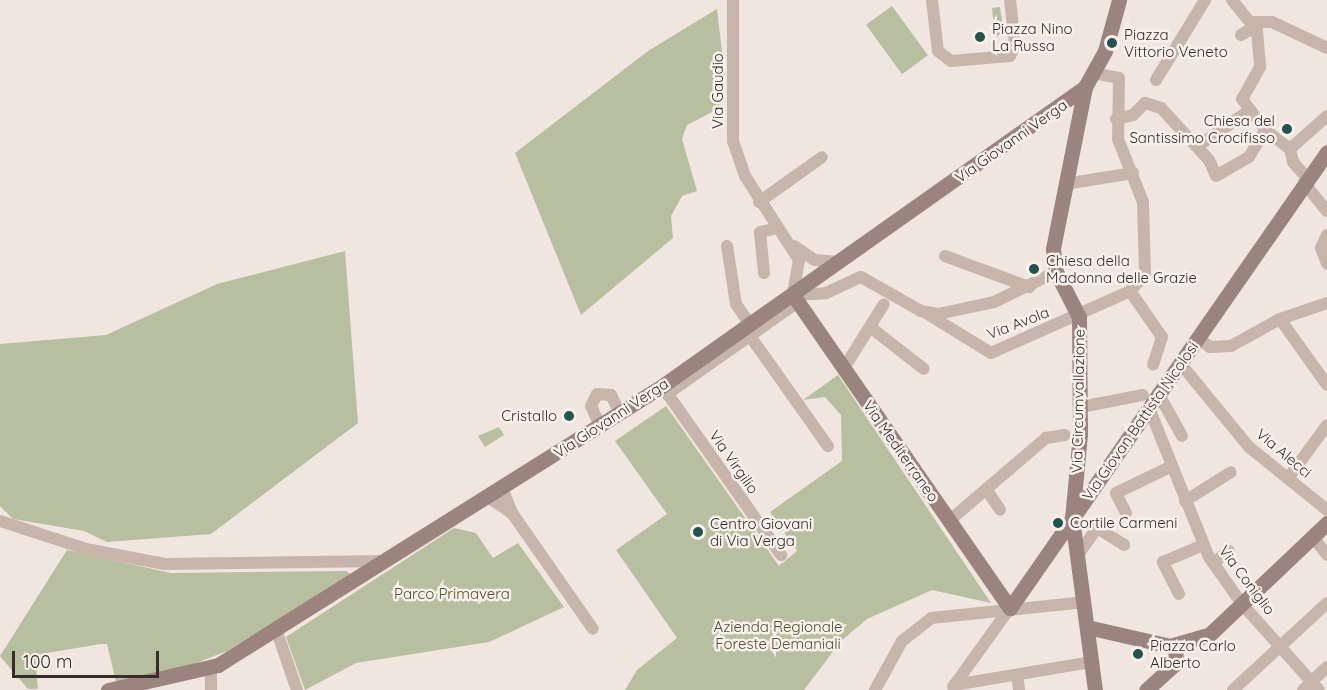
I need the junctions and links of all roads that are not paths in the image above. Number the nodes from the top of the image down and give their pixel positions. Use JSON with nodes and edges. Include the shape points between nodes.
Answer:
{"nodes":[{"id":1,"x":741,"y":0,"type":"edge"},
{"id":2,"x":932,"y":0,"type":"edge"},
{"id":3,"x":1010,"y":0,"type":"edge"},
{"id":4,"x":1119,"y":0,"type":"edge"},
{"id":5,"x":1205,"y":0,"type":"edge"},
{"id":6,"x":1233,"y":0,"type":"edge"},
{"id":7,"x":732,"y":6,"type":"edge"},
{"id":8,"x":1254,"y":25,"type":"junction"},
{"id":9,"x":1241,"y":35,"type":"dead end"},
{"id":10,"x":1327,"y":47,"type":"edge"},
{"id":11,"x":1094,"y":74,"type":"junction"},
{"id":12,"x":1156,"y":80,"type":"dead end"},
{"id":13,"x":1085,"y":87,"type":"junction"},
{"id":14,"x":1066,"y":102,"type":"junction"},
{"id":15,"x":1250,"y":110,"type":"junction"},
{"id":16,"x":1083,"y":112,"type":"junction"},
{"id":17,"x":1327,"y":116,"type":"edge"},
{"id":18,"x":1116,"y":119,"type":"junction"},
{"id":19,"x":1265,"y":130,"type":"junction"},
{"id":20,"x":1198,"y":146,"type":"junction"},
{"id":21,"x":1290,"y":149,"type":"junction"},
{"id":22,"x":1327,"y":152,"type":"edge"},
{"id":23,"x":822,"y":157,"type":"dead end"},
{"id":24,"x":1133,"y":173,"type":"junction"},
{"id":25,"x":1306,"y":181,"type":"junction"},
{"id":26,"x":1065,"y":184,"type":"junction"},
{"id":27,"x":759,"y":202,"type":"junction"},
{"id":28,"x":1327,"y":211,"type":"edge"},
{"id":29,"x":778,"y":228,"type":"junction"},
{"id":30,"x":1327,"y":235,"type":"edge"},
{"id":31,"x":786,"y":239,"type":"junction"},
{"id":32,"x":727,"y":246,"type":"dead end"},
{"id":33,"x":945,"y":256,"type":"dead end"},
{"id":34,"x":840,"y":261,"type":"junction"},
{"id":35,"x":1327,"y":264,"type":"edge"},
{"id":36,"x":1056,"y":272,"type":"junction"},
{"id":37,"x":764,"y":273,"type":"dead end"},
{"id":38,"x":1029,"y":287,"type":"junction"},
{"id":39,"x":1130,"y":291,"type":"junction"},
{"id":40,"x":795,"y":298,"type":"junction"},
{"id":41,"x":1327,"y":303,"type":"edge"},
{"id":42,"x":884,"y":304,"type":"dead end"},
{"id":43,"x":921,"y":311,"type":"junction"},
{"id":44,"x":1078,"y":317,"type":"junction"},
{"id":45,"x":1280,"y":319,"type":"junction"},
{"id":46,"x":870,"y":327,"type":"junction"},
{"id":47,"x":750,"y":330,"type":"junction"},
{"id":48,"x":1198,"y":338,"type":"junction"},
{"id":49,"x":1180,"y":363,"type":"junction"},
{"id":50,"x":1153,"y":365,"type":"dead end"},
{"id":51,"x":844,"y":368,"type":"junction"},
{"id":52,"x":924,"y":369,"type":"dead end"},
{"id":53,"x":1327,"y":385,"type":"edge"},
{"id":54,"x":665,"y":390,"type":"junction"},
{"id":55,"x":1150,"y":399,"type":"junction"},
{"id":56,"x":1080,"y":407,"type":"junction"},
{"id":57,"x":620,"y":413,"type":"junction"},
{"id":58,"x":1327,"y":425,"type":"edge"},
{"id":59,"x":600,"y":426,"type":"junction"},
{"id":60,"x":1065,"y":435,"type":"dead end"},
{"id":61,"x":1182,"y":436,"type":"dead end"},
{"id":62,"x":828,"y":446,"type":"dead end"},
{"id":63,"x":1170,"y":467,"type":"junction"},
{"id":64,"x":1232,"y":472,"type":"dead end"},
{"id":65,"x":1289,"y":477,"type":"junction"},
{"id":66,"x":502,"y":488,"type":"junction"},
{"id":67,"x":986,"y":489,"type":"junction"},
{"id":68,"x":488,"y":497,"type":"junction"},
{"id":69,"x":1185,"y":501,"type":"junction"},
{"id":70,"x":1000,"y":510,"type":"dead end"},
{"id":71,"x":1327,"y":510,"type":"edge"},
{"id":72,"x":512,"y":513,"type":"junction"},
{"id":73,"x":1126,"y":513,"type":"dead end"},
{"id":74,"x":1072,"y":518,"type":"junction"},
{"id":75,"x":0,"y":521,"type":"edge"},
{"id":76,"x":950,"y":521,"type":"junction"},
{"id":77,"x":1327,"y":523,"type":"edge"},
{"id":78,"x":1312,"y":537,"type":"junction"},
{"id":79,"x":1124,"y":545,"type":"dead end"},
{"id":80,"x":1203,"y":545,"type":"junction"},
{"id":81,"x":1229,"y":551,"type":"dead end"},
{"id":82,"x":781,"y":555,"type":"dead end"},
{"id":83,"x":1078,"y":555,"type":"junction"},
{"id":84,"x":1327,"y":555,"type":"edge"},
{"id":85,"x":387,"y":561,"type":"junction"},
{"id":86,"x":1213,"y":563,"type":"junction"},
{"id":87,"x":1179,"y":594,"type":"dead end"},
{"id":88,"x":1327,"y":603,"type":"edge"},
{"id":89,"x":1242,"y":604,"type":"junction"},
{"id":90,"x":1010,"y":608,"type":"junction"},
{"id":91,"x":1086,"y":615,"type":"junction"},
{"id":92,"x":593,"y":629,"type":"dead end"},
{"id":93,"x":277,"y":632,"type":"junction"},
{"id":94,"x":1173,"y":645,"type":"junction"},
{"id":95,"x":1280,"y":646,"type":"junction"},
{"id":96,"x":1088,"y":663,"type":"junction"},
{"id":97,"x":1327,"y":667,"type":"edge"},
{"id":98,"x":211,"y":668,"type":"junction"},
{"id":99,"x":1017,"y":675,"type":"junction"},
{"id":100,"x":154,"y":687,"type":"edge"},
{"id":101,"x":1156,"y":687,"type":"edge"},
{"id":102,"x":1311,"y":687,"type":"edge"},
{"id":103,"x":953,"y":688,"type":"edge"},
{"id":104,"x":108,"y":690,"type":"edge"},
{"id":105,"x":211,"y":690,"type":"edge"},
{"id":106,"x":297,"y":690,"type":"edge"},
{"id":107,"x":875,"y":690,"type":"edge"},
{"id":108,"x":1019,"y":690,"type":"edge"},
{"id":109,"x":1095,"y":690,"type":"edge"},
{"id":110,"x":1233,"y":690,"type":"edge"}],
"edges":[{"from":1,"to":7,"type":"street"},
{"from":2,"to":3,"type":"street","via":[[938,51],[951,61],[1010,56],[1015,44]]},
{"from":4,"to":11,"type":"street"},
{"from":5,"to":12,"type":"street"},
{"from":6,"to":8,"type":"street"},
{"from":7,"to":27,"type":"street","name":"Via Gaudio","via":[[732,132]]},
{"from":8,"to":9,"type":"street"},
{"from":8,"to":10,"type":"street","via":[[1272,22]]},
{"from":8,"to":15,"type":"street","via":[[1260,67],[1242,99]]},
{"from":11,"to":13,"type":"street"},
{"from":11,"to":18,"type":"street","via":[[1119,78]]},
{"from":13,"to":14,"type":"street","name":"Via Giovanni Verga"},
{"from":13,"to":16,"type":"street","name":"Via Circumvallazione"},
{"from":14,"to":16,"type":"street"},
{"from":14,"to":34,"type":"street","name":"Via Giovanni Verga"},
{"from":15,"to":19,"type":"street"},
{"from":15,"to":20,"type":"street"},
{"from":16,"to":26,"type":"street","name":"Via Circumvallazione"},
{"from":17,"to":21,"type":"street"},
{"from":18,"to":20,"type":"street","via":[[1133,115],[1145,103],[1161,108]]},
{"from":18,"to":24,"type":"street"},
{"from":19,"to":20,"type":"street","via":[[1249,157],[1216,176]]},
{"from":19,"to":21,"type":"street"},
{"from":21,"to":25,"type":"street","via":[[1293,162]]},
{"from":22,"to":25,"type":"street","name":"Via Giovan Battista Nicolosi"},
{"from":23,"to":27,"type":"street"},
{"from":24,"to":26,"type":"street"},
{"from":24,"to":39,"type":"street","via":[[1143,202],[1145,274]]},
{"from":25,"to":28,"type":"street"},
{"from":25,"to":48,"type":"street","name":"Via Giovan Battista Nicolosi"},
{"from":26,"to":36,"type":"street","name":"Via Circumvallazione","via":[[1053,238]]},
{"from":27,"to":29,"type":"street","name":"Via Gaudio"},
{"from":29,"to":31,"type":"street","name":"Via Gaudio"},
{"from":29,"to":37,"type":"street","via":[[760,232]]},
{"from":30,"to":35,"type":"street","via":[[1321,248]]},
{"from":31,"to":34,"type":"street","via":[[815,260]]},
{"from":31,"to":40,"type":"street","via":[[799,260]]},
{"from":32,"to":47,"type":"street","via":[[736,304]]},
{"from":33,"to":38,"type":"street"},
{"from":34,"to":40,"type":"street","name":"Via Giovanni Verga"},
{"from":36,"to":38,"type":"street"},
{"from":36,"to":44,"type":"street","name":"Via Circumvallazione"},
{"from":38,"to":43,"type":"street","via":[[965,311]]},
{"from":39,"to":44,"type":"street","name":"Via Avola"},
{"from":39,"to":50,"type":"street","via":[[1165,337]]},
{"from":40,"to":43,"type":"street","via":[[826,292],[861,277]]},
{"from":40,"to":47,"type":"street","name":"Via Giovanni Verga"},
{"from":40,"to":51,"type":"street","name":"Via Mediterraneo"},
{"from":41,"to":45,"type":"street"},
{"from":42,"to":46,"type":"street"},
{"from":43,"to":44,"type":"street","name":"Via Avola","via":[[991,353],[1036,330]]},
{"from":44,"to":56,"type":"street","name":"Via Circumvallazione"},
{"from":45,"to":48,"type":"street","via":[[1231,346],[1210,347]]},
{"from":45,"to":53,"type":"street"},
{"from":46,"to":51,"type":"street"},
{"from":46,"to":52,"type":"street"},
{"from":47,"to":54,"type":"street","name":"Via Giovanni Verga"},
{"from":47,"to":62,"type":"street"},
{"from":48,"to":49,"type":"street","name":"Via Giovan Battista Nicolosi"},
{"from":49,"to":55,"type":"street","name":"Via Giovan Battista Nicolosi"},
{"from":49,"to":65,"type":"street","name":"Via Alecci","via":[[1249,447]]},
{"from":51,"to":76,"type":"street","name":"Via Mediterraneo"},
{"from":54,"to":57,"type":"street","name":"Via Giovanni Verga"},
{"from":54,"to":82,"type":"street","name":"Via Virgilio"},
{"from":55,"to":56,"type":"street"},
{"from":55,"to":61,"type":"street"},
{"from":55,"to":63,"type":"street","name":"Via Coniglio"},
{"from":55,"to":74,"type":"street","name":"Via Giovan Battista Nicolosi"},
{"from":56,"to":74,"type":"street","name":"Via Circumvallazione"},
{"from":57,"to":59,"type":"street","name":"Via Giovanni Verga"},
{"from":57,"to":59,"type":"street","via":[[611,395],[597,394],[591,406]]},
{"from":58,"to":65,"type":"street"},
{"from":59,"to":66,"type":"street","name":"Via Giovanni Verga"},
{"from":60,"to":67,"type":"street","via":[[1046,438]]},
{"from":63,"to":69,"type":"street","name":"Via Coniglio"},
{"from":63,"to":73,"type":"street","via":[[1116,493]]},
{"from":64,"to":69,"type":"street"},
{"from":65,"to":71,"type":"street","name":"Via Alecci"},
{"from":66,"to":68,"type":"street","name":"Via Giovanni Verga"},
{"from":66,"to":72,"type":"street"},
{"from":67,"to":70,"type":"street"},
{"from":67,"to":76,"type":"street"},
{"from":68,"to":72,"type":"street"},
{"from":68,"to":85,"type":"street","name":"Via Giovanni Verga"},
{"from":69,"to":80,"type":"street","name":"Via Coniglio"},
{"from":72,"to":92,"type":"street"},
{"from":74,"to":83,"type":"street","name":"Via Circumvallazione"},
{"from":74,"to":90,"type":"street","name":"Via Giovan Battista Nicolosi"},
{"from":75,"to":85,"type":"street","via":[[86,549],[165,564]]},
{"from":76,"to":90,"type":"street","name":"Via Mediterraneo"},
{"from":77,"to":78,"type":"street"},
{"from":78,"to":84,"type":"street"},
{"from":78,"to":89,"type":"street"},
{"from":79,"to":83,"type":"street","via":[[1097,528]]},
{"from":80,"to":86,"type":"street","name":"Via Coniglio"},
{"from":80,"to":87,"type":"street","via":[[1163,562]]},
{"from":81,"to":86,"type":"street"},
{"from":83,"to":91,"type":"street","name":"Via Circumvallazione"},
{"from":85,"to":93,"type":"street","name":"Via Giovanni Verga"},
{"from":86,"to":89,"type":"street","name":"Via Coniglio"},
{"from":88,"to":95,"type":"street"},
{"from":89,"to":94,"type":"street","via":[[1192,644]]},
{"from":89,"to":95,"type":"street","name":"Via Coniglio"},
{"from":90,"to":91,"type":"street"},
{"from":90,"to":103,"type":"street","name":"Via Giovan Battista Nicolosi"},
{"from":90,"to":107,"type":"street","via":[[947,613],[921,623],[902,641]]},
{"from":91,"to":94,"type":"street"},
{"from":91,"to":96,"type":"street","name":"Via Circumvallazione"},
{"from":93,"to":98,"type":"street","name":"Via Giovanni Verga"},
{"from":93,"to":106,"type":"street"},
{"from":94,"to":101,"type":"street","via":[[1176,663]]},
{"from":95,"to":102,"type":"street","name":"Via Coniglio"},
{"from":95,"to":110,"type":"street"},
{"from":96,"to":99,"type":"street"},
{"from":96,"to":109,"type":"street","name":"Via Circumvallazione"},
{"from":97,"to":102,"type":"street"},
{"from":98,"to":100,"type":"street","name":"Via Giovanni Verga"},
{"from":98,"to":105,"type":"street"},
{"from":99,"to":103,"type":"street"},
{"from":99,"to":108,"type":"street"},
{"from":100,"to":104,"type":"street","name":"Via Giovanni Verga"}]}
